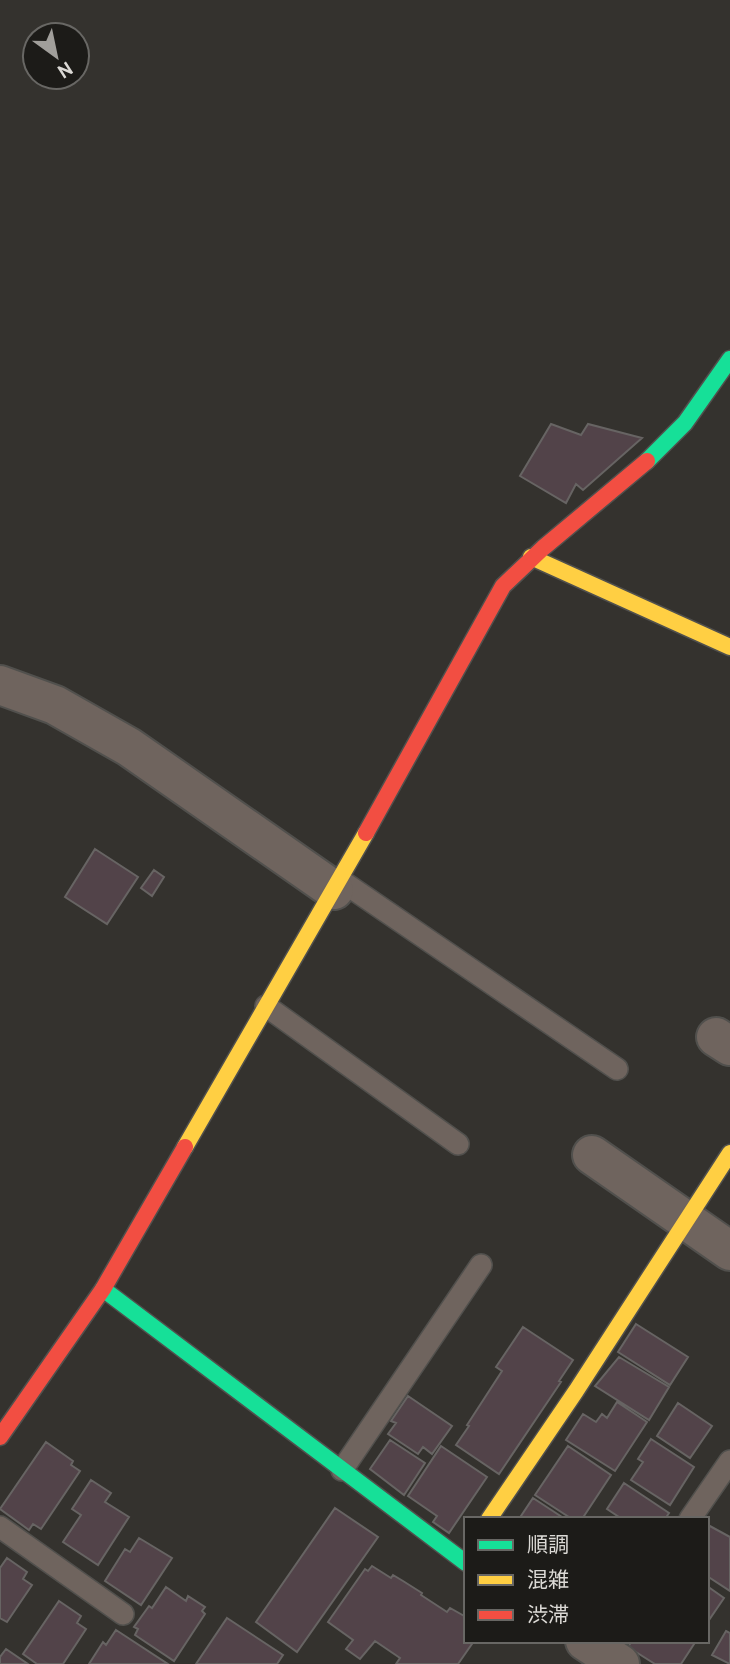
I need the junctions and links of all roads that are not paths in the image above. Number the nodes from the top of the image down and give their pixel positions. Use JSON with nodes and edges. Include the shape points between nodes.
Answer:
{"nodes":[{"id":1,"x":730,"y":359,"type":"edge"},
{"id":2,"x":531,"y":557,"type":"junction"},
{"id":3,"x":730,"y":646,"type":"edge"},
{"id":4,"x":0,"y":685,"type":"edge"},
{"id":5,"x":337,"y":885,"type":"junction"},
{"id":6,"x":266,"y":1006,"type":"junction"},
{"id":7,"x":617,"y":1069,"type":"dead end"},
{"id":8,"x":458,"y":1144,"type":"dead end"},
{"id":9,"x":730,"y":1153,"type":"edge"},
{"id":10,"x":592,"y":1155,"type":"dead end"},
{"id":11,"x":687,"y":1221,"type":"junction"},
{"id":12,"x":730,"y":1251,"type":"edge"},
{"id":13,"x":481,"y":1265,"type":"dead end"},
{"id":14,"x":103,"y":1289,"type":"junction"},
{"id":15,"x":0,"y":1437,"type":"edge"},
{"id":16,"x":730,"y":1461,"type":"edge"},
{"id":17,"x":342,"y":1469,"type":"junction"},
{"id":18,"x":490,"y":1517,"type":"edge"},
{"id":19,"x":691,"y":1517,"type":"edge"},
{"id":20,"x":0,"y":1527,"type":"edge"},
{"id":21,"x":464,"y":1559,"type":"edge"},
{"id":22,"x":123,"y":1614,"type":"dead end"}],
"edges":[{"from":1,"to":2,"type":"street","via":[[671,438]]},
{"from":2,"to":3,"type":"street"},
{"from":2,"to":5,"type":"street","via":[[503,586]]},
{"from":4,"to":5,"type":"street","via":[[55,705],[129,747]]},
{"from":5,"to":6,"type":"street"},
{"from":5,"to":7,"type":"lane"},
{"from":6,"to":8,"type":"lane"},
{"from":6,"to":14,"type":"street"},
{"from":9,"to":11,"type":"street"},
{"from":10,"to":11,"type":"street"},
{"from":11,"to":12,"type":"street"},
{"from":11,"to":18,"type":"street"},
{"from":13,"to":17,"type":"lane"},
{"from":14,"to":15,"type":"street"},
{"from":14,"to":17,"type":"street"},
{"from":16,"to":19,"type":"lane"},
{"from":17,"to":21,"type":"street"},
{"from":20,"to":22,"type":"lane"}]}
